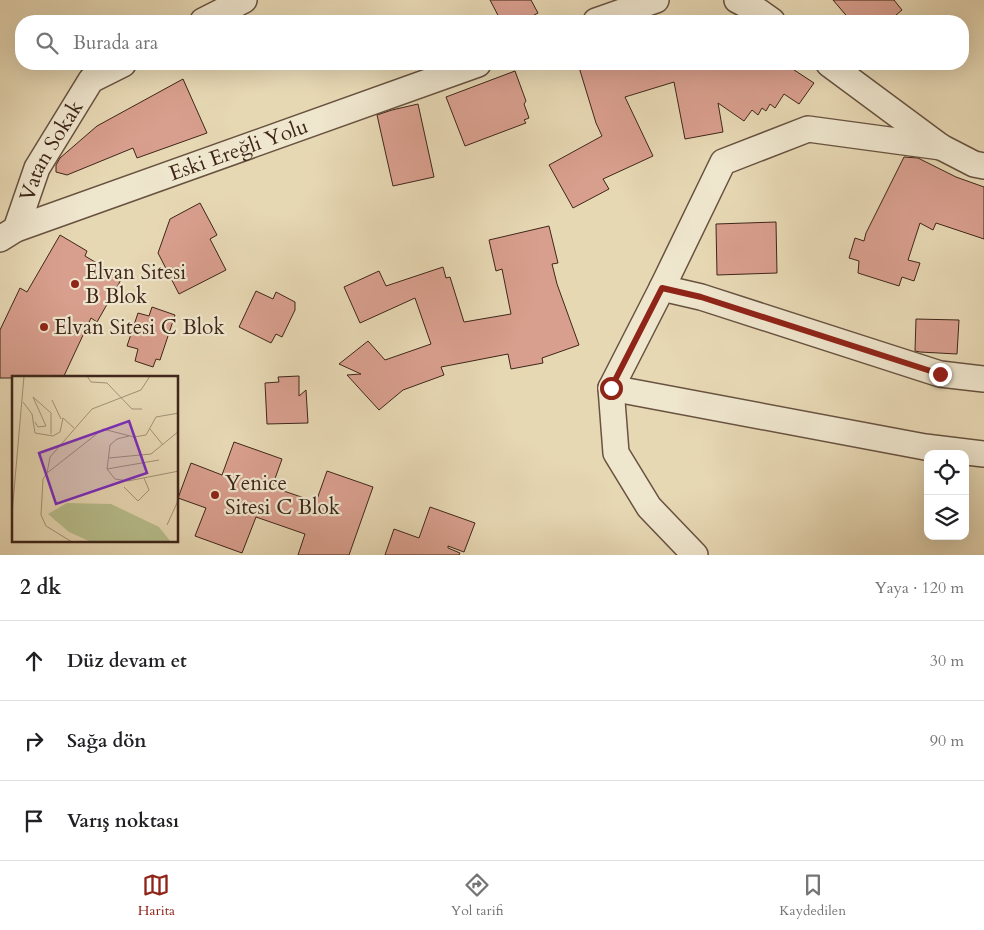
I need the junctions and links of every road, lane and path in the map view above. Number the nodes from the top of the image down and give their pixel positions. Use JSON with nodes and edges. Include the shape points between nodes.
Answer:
{"nodes":[{"id":1,"x":244,"y":0,"type":"edge"},
{"id":2,"x":656,"y":0,"type":"edge"},
{"id":3,"x":737,"y":0,"type":"edge"},
{"id":4,"x":215,"y":15,"type":"edge"},
{"id":5,"x":613,"y":15,"type":"edge"},
{"id":6,"x":764,"y":15,"type":"edge"},
{"id":7,"x":111,"y":70,"type":"edge"},
{"id":8,"x":461,"y":70,"type":"edge"},
{"id":9,"x":837,"y":70,"type":"edge"},
{"id":10,"x":941,"y":147,"type":"junction"},
{"id":11,"x":984,"y":166,"type":"edge"},
{"id":12,"x":8,"y":234,"type":"edge"},
{"id":13,"x":662,"y":288,"type":"junction"},
{"id":14,"x":984,"y":379,"type":"edge"},
{"id":15,"x":611,"y":388,"type":"junction"},
{"id":16,"x":984,"y":454,"type":"edge"},
{"id":17,"x":695,"y":555,"type":"edge"}],
"edges":[{"from":1,"to":4,"type":"street"},
{"from":2,"to":5,"type":"street"},
{"from":3,"to":6,"type":"street"},
{"from":7,"to":12,"type":"street","name":"Vatan Sokak","via":[[91,80],[37,168]]},
{"from":8,"to":12,"type":"street","name":"Eski Ereğli Yolu"},
{"from":9,"to":10,"type":"street"},
{"from":10,"to":11,"type":"street"},
{"from":10,"to":13,"type":"street","via":[[808,129],[723,162]]},
{"from":13,"to":14,"type":"street","via":[[701,297],[940,374]]},
{"from":13,"to":15,"type":"street"},
{"from":15,"to":16,"type":"street","via":[[925,447]]},
{"from":15,"to":17,"type":"street","via":[[616,453],[649,507]]}]}
